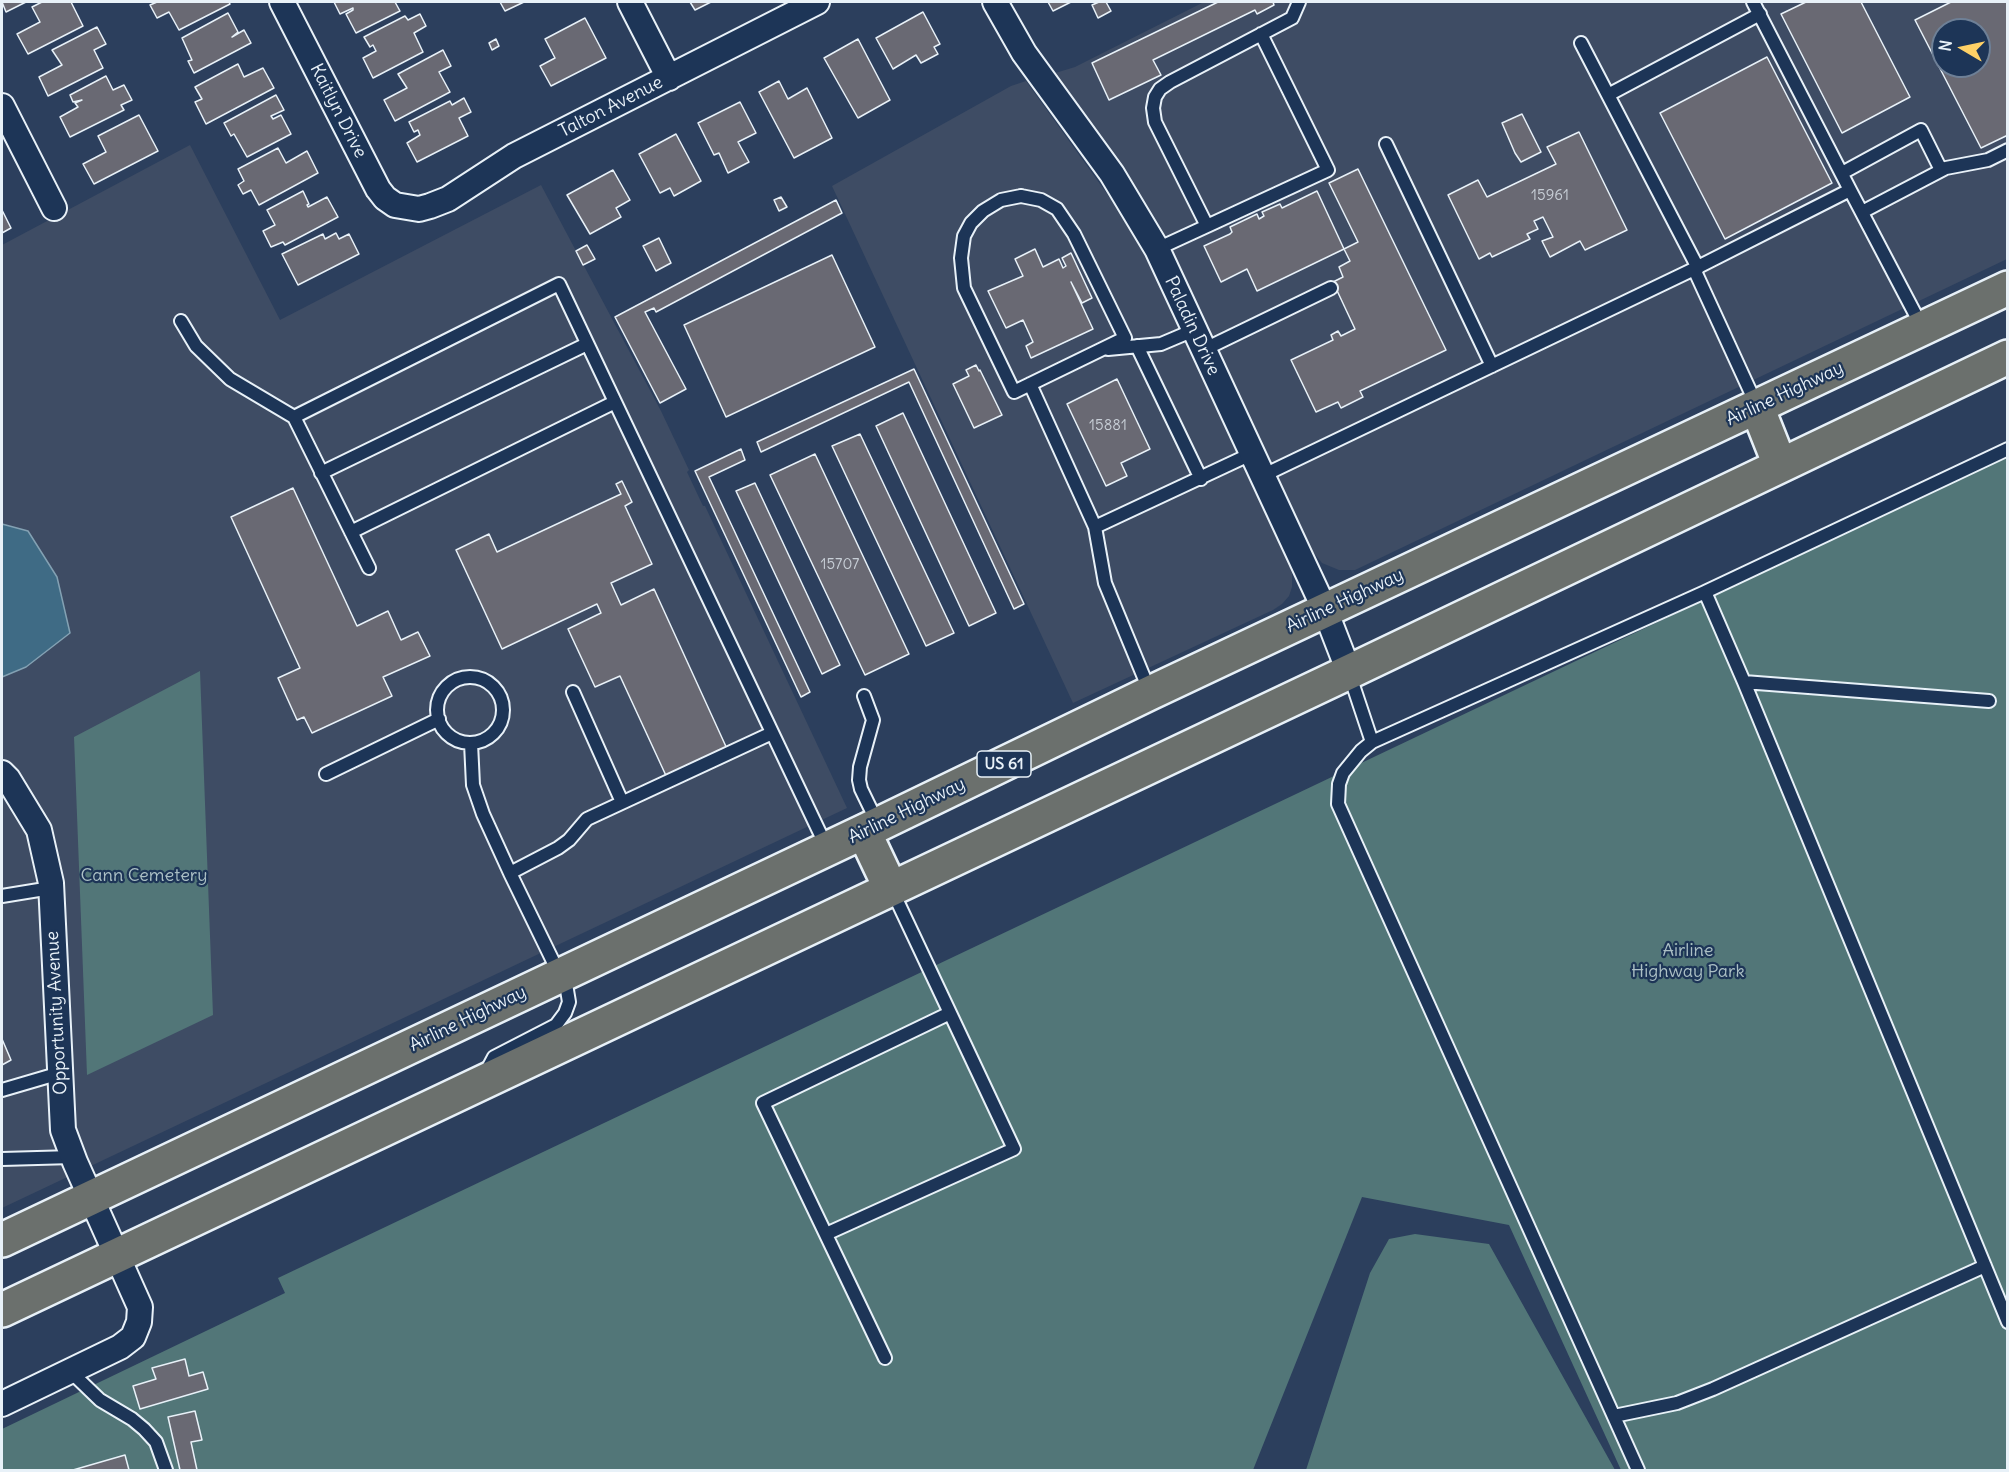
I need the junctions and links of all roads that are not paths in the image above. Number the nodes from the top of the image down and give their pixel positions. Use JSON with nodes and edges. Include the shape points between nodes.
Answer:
{"nodes":[{"id":1,"x":282,"y":2,"type":"edge"},
{"id":2,"x":630,"y":2,"type":"edge"},
{"id":3,"x":817,"y":2,"type":"edge"},
{"id":4,"x":995,"y":2,"type":"edge"},
{"id":5,"x":1299,"y":2,"type":"edge"},
{"id":6,"x":1753,"y":2,"type":"edge"},
{"id":7,"x":1760,"y":15,"type":"junction"},
{"id":8,"x":1261,"y":34,"type":"junction"},
{"id":9,"x":1581,"y":43,"type":"dead end"},
{"id":10,"x":669,"y":78,"type":"junction"},
{"id":11,"x":1608,"y":95,"type":"junction"},
{"id":12,"x":2,"y":106,"type":"edge"},
{"id":13,"x":1386,"y":144,"type":"dead end"},
{"id":14,"x":2007,"y":150,"type":"edge"},
{"id":15,"x":1941,"y":170,"type":"junction"},
{"id":16,"x":1842,"y":173,"type":"junction"},
{"id":17,"x":1850,"y":190,"type":"junction"},
{"id":18,"x":54,"y":208,"type":"dead end"},
{"id":19,"x":406,"y":208,"type":"joint"},
{"id":20,"x":1862,"y":212,"type":"junction"},
{"id":21,"x":1207,"y":226,"type":"junction"},
{"id":22,"x":1156,"y":249,"type":"junction"},
{"id":23,"x":1696,"y":269,"type":"junction"},
{"id":24,"x":1330,"y":288,"type":"dead end"},
{"id":25,"x":2007,"y":288,"type":"edge"},
{"id":26,"x":180,"y":321,"type":"dead end"},
{"id":27,"x":1923,"y":328,"type":"junction"},
{"id":28,"x":1198,"y":340,"type":"junction"},
{"id":29,"x":587,"y":344,"type":"junction"},
{"id":30,"x":1137,"y":346,"type":"junction"},
{"id":31,"x":1099,"y":350,"type":"junction"},
{"id":32,"x":2007,"y":357,"type":"edge"},
{"id":33,"x":1492,"y":366,"type":"junction"},
{"id":34,"x":1030,"y":384,"type":"junction"},
{"id":35,"x":615,"y":402,"type":"junction"},
{"id":36,"x":1757,"y":407,"type":"junction"},
{"id":37,"x":294,"y":417,"type":"junction"},
{"id":38,"x":2007,"y":449,"type":"edge"},
{"id":39,"x":1251,"y":454,"type":"junction"},
{"id":40,"x":1780,"y":465,"type":"junction"},
{"id":41,"x":321,"y":473,"type":"junction"},
{"id":42,"x":1262,"y":476,"type":"junction"},
{"id":43,"x":1201,"y":479,"type":"junction"},
{"id":44,"x":1095,"y":527,"type":"junction"},
{"id":45,"x":351,"y":532,"type":"junction"},
{"id":46,"x":369,"y":568,"type":"dead end"},
{"id":47,"x":1705,"y":592,"type":"junction"},
{"id":48,"x":1325,"y":610,"type":"junction"},
{"id":49,"x":1349,"y":672,"type":"junction"},
{"id":50,"x":1744,"y":682,"type":"junction"},
{"id":51,"x":573,"y":692,"type":"dead end"},
{"id":52,"x":1150,"y":693,"type":"junction"},
{"id":53,"x":864,"y":696,"type":"dead end"},
{"id":54,"x":1989,"y":701,"type":"dead end"},
{"id":55,"x":439,"y":719,"type":"junction"},
{"id":56,"x":772,"y":732,"type":"junction"},
{"id":57,"x":1372,"y":742,"type":"junction"},
{"id":58,"x":471,"y":743,"type":"junction"},
{"id":59,"x":2,"y":773,"type":"edge"},
{"id":60,"x":326,"y":774,"type":"dead end"},
{"id":61,"x":622,"y":802,"type":"junction"},
{"id":62,"x":871,"y":828,"type":"junction"},
{"id":63,"x":827,"y":849,"type":"junction"},
{"id":64,"x":510,"y":873,"type":"junction"},
{"id":65,"x":51,"y":888,"type":"junction"},
{"id":66,"x":891,"y":889,"type":"junction"},
{"id":67,"x":2,"y":896,"type":"edge"},
{"id":68,"x":559,"y":976,"type":"junction"},
{"id":69,"x":950,"y":1013,"type":"junction"},
{"id":70,"x":60,"y":1073,"type":"junction"},
{"id":71,"x":480,"y":1083,"type":"junction"},
{"id":72,"x":2,"y":1090,"type":"edge"},
{"id":73,"x":74,"y":1157,"type":"junction"},
{"id":74,"x":2,"y":1159,"type":"edge"},
{"id":75,"x":92,"y":1197,"type":"junction"},
{"id":76,"x":826,"y":1234,"type":"junction"},
{"id":77,"x":2,"y":1240,"type":"edge"},
{"id":78,"x":117,"y":1255,"type":"junction"},
{"id":79,"x":1984,"y":1266,"type":"junction"},
{"id":80,"x":2,"y":1310,"type":"edge"},
{"id":81,"x":2007,"y":1322,"type":"edge"},
{"id":82,"x":885,"y":1358,"type":"dead end"},
{"id":83,"x":71,"y":1372,"type":"junction"},
{"id":84,"x":2,"y":1404,"type":"edge"},
{"id":85,"x":1614,"y":1416,"type":"junction"},
{"id":86,"x":166,"y":1470,"type":"edge"},
{"id":87,"x":1638,"y":1470,"type":"edge"}],
"edges":[{"from":1,"to":19,"type":"street","name":"Kaitlyn Drive","via":[[378,189],[390,202]]},
{"from":2,"to":10,"type":"street"},
{"from":3,"to":10,"type":"street","name":"Talton Avenue"},
{"from":4,"to":22,"type":"street","name":"Paladin Drive","via":[[1050,92],[1112,174]]},
{"from":5,"to":8,"type":"lane","via":[[1292,18]]},
{"from":6,"to":7,"type":"lane"},
{"from":7,"to":11,"type":"lane"},
{"from":7,"to":16,"type":"lane"},
{"from":8,"to":21,"type":"lane","via":[[1170,82],[1155,97],[1155,122]]},
{"from":8,"to":21,"type":"lane","via":[[1328,170]]},
{"from":9,"to":11,"type":"lane"},
{"from":10,"to":19,"type":"street","name":"Talton Avenue","via":[[514,156],[448,198],[430,206]]},
{"from":11,"to":23,"type":"lane"},
{"from":12,"to":18,"type":"street"},
{"from":13,"to":33,"type":"lane"},
{"from":14,"to":15,"type":"lane","via":[[1988,160]]},
{"from":15,"to":16,"type":"lane","via":[[1920,130]]},
{"from":15,"to":20,"type":"lane"},
{"from":16,"to":17,"type":"lane"},
{"from":17,"to":20,"type":"lane"},
{"from":17,"to":23,"type":"lane"},
{"from":20,"to":27,"type":"lane"},
{"from":21,"to":22,"type":"lane"},
{"from":22,"to":28,"type":"street","name":"Paladin Drive"},
{"from":23,"to":33,"type":"lane"},
{"from":23,"to":36,"type":"lane"},
{"from":24,"to":28,"type":"lane"},
{"from":25,"to":27,"type":"highway","name":"Airline Highway","number":"US 61"},
{"from":26,"to":37,"type":"lane","via":[[196,346],[230,379]]},
{"from":27,"to":36,"type":"highway","name":"Airline Highway","number":"US 61"},
{"from":28,"to":30,"type":"lane"},
{"from":28,"to":39,"type":"street","name":"Paladin Drive"},
{"from":29,"to":35,"type":"lane"},
{"from":29,"to":37,"type":"lane","via":[[559,284]]},
{"from":29,"to":41,"type":"lane"},
{"from":30,"to":31,"type":"lane"},
{"from":30,"to":43,"type":"lane"},
{"from":31,"to":34,"type":"lane"},
{"from":31,"to":34,"type":"lane","via":[[1125,338],[1074,234],[1057,209],[1041,200],[1021,196],[1001,200],[983,211],[964,236],[964,288],[1014,392]]},
{"from":32,"to":40,"type":"highway"},
{"from":33,"to":42,"type":"lane"},
{"from":34,"to":44,"type":"lane"},
{"from":35,"to":45,"type":"lane"},
{"from":35,"to":56,"type":"lane"},
{"from":36,"to":40,"type":"highway"},
{"from":36,"to":48,"type":"highway","name":"Airline Highway","number":"US 61"},
{"from":37,"to":41,"type":"lane"},
{"from":38,"to":47,"type":"lane"},
{"from":39,"to":42,"type":"street","name":"Paladin Drive"},
{"from":39,"to":43,"type":"lane"},
{"from":40,"to":49,"type":"highway"},
{"from":41,"to":45,"type":"lane"},
{"from":42,"to":48,"type":"street","name":"Paladin Drive"},
{"from":43,"to":44,"type":"lane"},
{"from":44,"to":52,"type":"lane","via":[[1106,583]]},
{"from":45,"to":46,"type":"lane"},
{"from":47,"to":50,"type":"lane"},
{"from":47,"to":57,"type":"lane"},
{"from":48,"to":49,"type":"street","name":"Paladin Drive"},
{"from":48,"to":52,"type":"highway","name":"Airline Highway","number":"US 61"},
{"from":49,"to":57,"type":"lane"},
{"from":49,"to":66,"type":"highway"},
{"from":50,"to":54,"type":"lane"},
{"from":50,"to":79,"type":"lane"},
{"from":51,"to":61,"type":"lane"},
{"from":52,"to":62,"type":"highway","name":"Airline Highway","number":"US 61"},
{"from":53,"to":62,"type":"lane","via":[[873,720],[859,780]]},
{"from":55,"to":58,"type":"lane","via":[[455,740]]},
{"from":55,"to":58,"type":"lane","via":[[438,703],[450,683],[471,676],[492,684],[503,702],[501,724],[486,739]]},
{"from":55,"to":60,"type":"lane"},
{"from":56,"to":61,"type":"lane"},
{"from":56,"to":63,"type":"lane"},
{"from":57,"to":85,"type":"lane","via":[[1343,773],[1338,804]]},
{"from":58,"to":64,"type":"lane","via":[[473,785]]},
{"from":59,"to":65,"type":"street","name":"Opportunity Avenue","via":[[39,830]]},
{"from":61,"to":64,"type":"lane","via":[[587,819],[558,848]]},
{"from":62,"to":63,"type":"highway","name":"Airline Highway","number":"US 61"},
{"from":62,"to":66,"type":"highway"},
{"from":63,"to":68,"type":"highway","name":"Airline Highway","number":"US 61"},
{"from":64,"to":68,"type":"lane"},
{"from":65,"to":67,"type":"lane"},
{"from":65,"to":70,"type":"street","name":"Opportunity Avenue"},
{"from":66,"to":69,"type":"lane"},
{"from":66,"to":71,"type":"highway"},
{"from":68,"to":71,"type":"lane","via":[[569,1002],[565,1013],[556,1025],[494,1057]]},
{"from":68,"to":75,"type":"highway","name":"Airline Highway","number":"US 61"},
{"from":69,"to":76,"type":"lane","via":[[763,1103]]},
{"from":69,"to":76,"type":"lane","via":[[1014,1149]]},
{"from":70,"to":72,"type":"lane"},
{"from":70,"to":73,"type":"street","name":"Opportunity Avenue","via":[[63,1130]]},
{"from":71,"to":78,"type":"highway"},
{"from":73,"to":74,"type":"lane"},
{"from":73,"to":75,"type":"street","name":"Opportunity Avenue"},
{"from":75,"to":77,"type":"highway","name":"Airline Highway","number":"US 61"},
{"from":75,"to":78,"type":"street","name":"Opportunity Avenue"},
{"from":76,"to":82,"type":"lane"},
{"from":78,"to":80,"type":"highway"},
{"from":78,"to":83,"type":"street","name":"Opportunity Avenue","via":[[140,1307],[139,1322],[133,1336],[120,1347]]},
{"from":79,"to":81,"type":"lane"},
{"from":79,"to":85,"type":"lane","via":[[1713,1389],[1677,1403]]},
{"from":83,"to":84,"type":"street","name":"Opportunity Avenue"},
{"from":83,"to":86,"type":"lane","via":[[100,1400],[144,1429],[156,1442]]},
{"from":85,"to":87,"type":"lane"}]}
